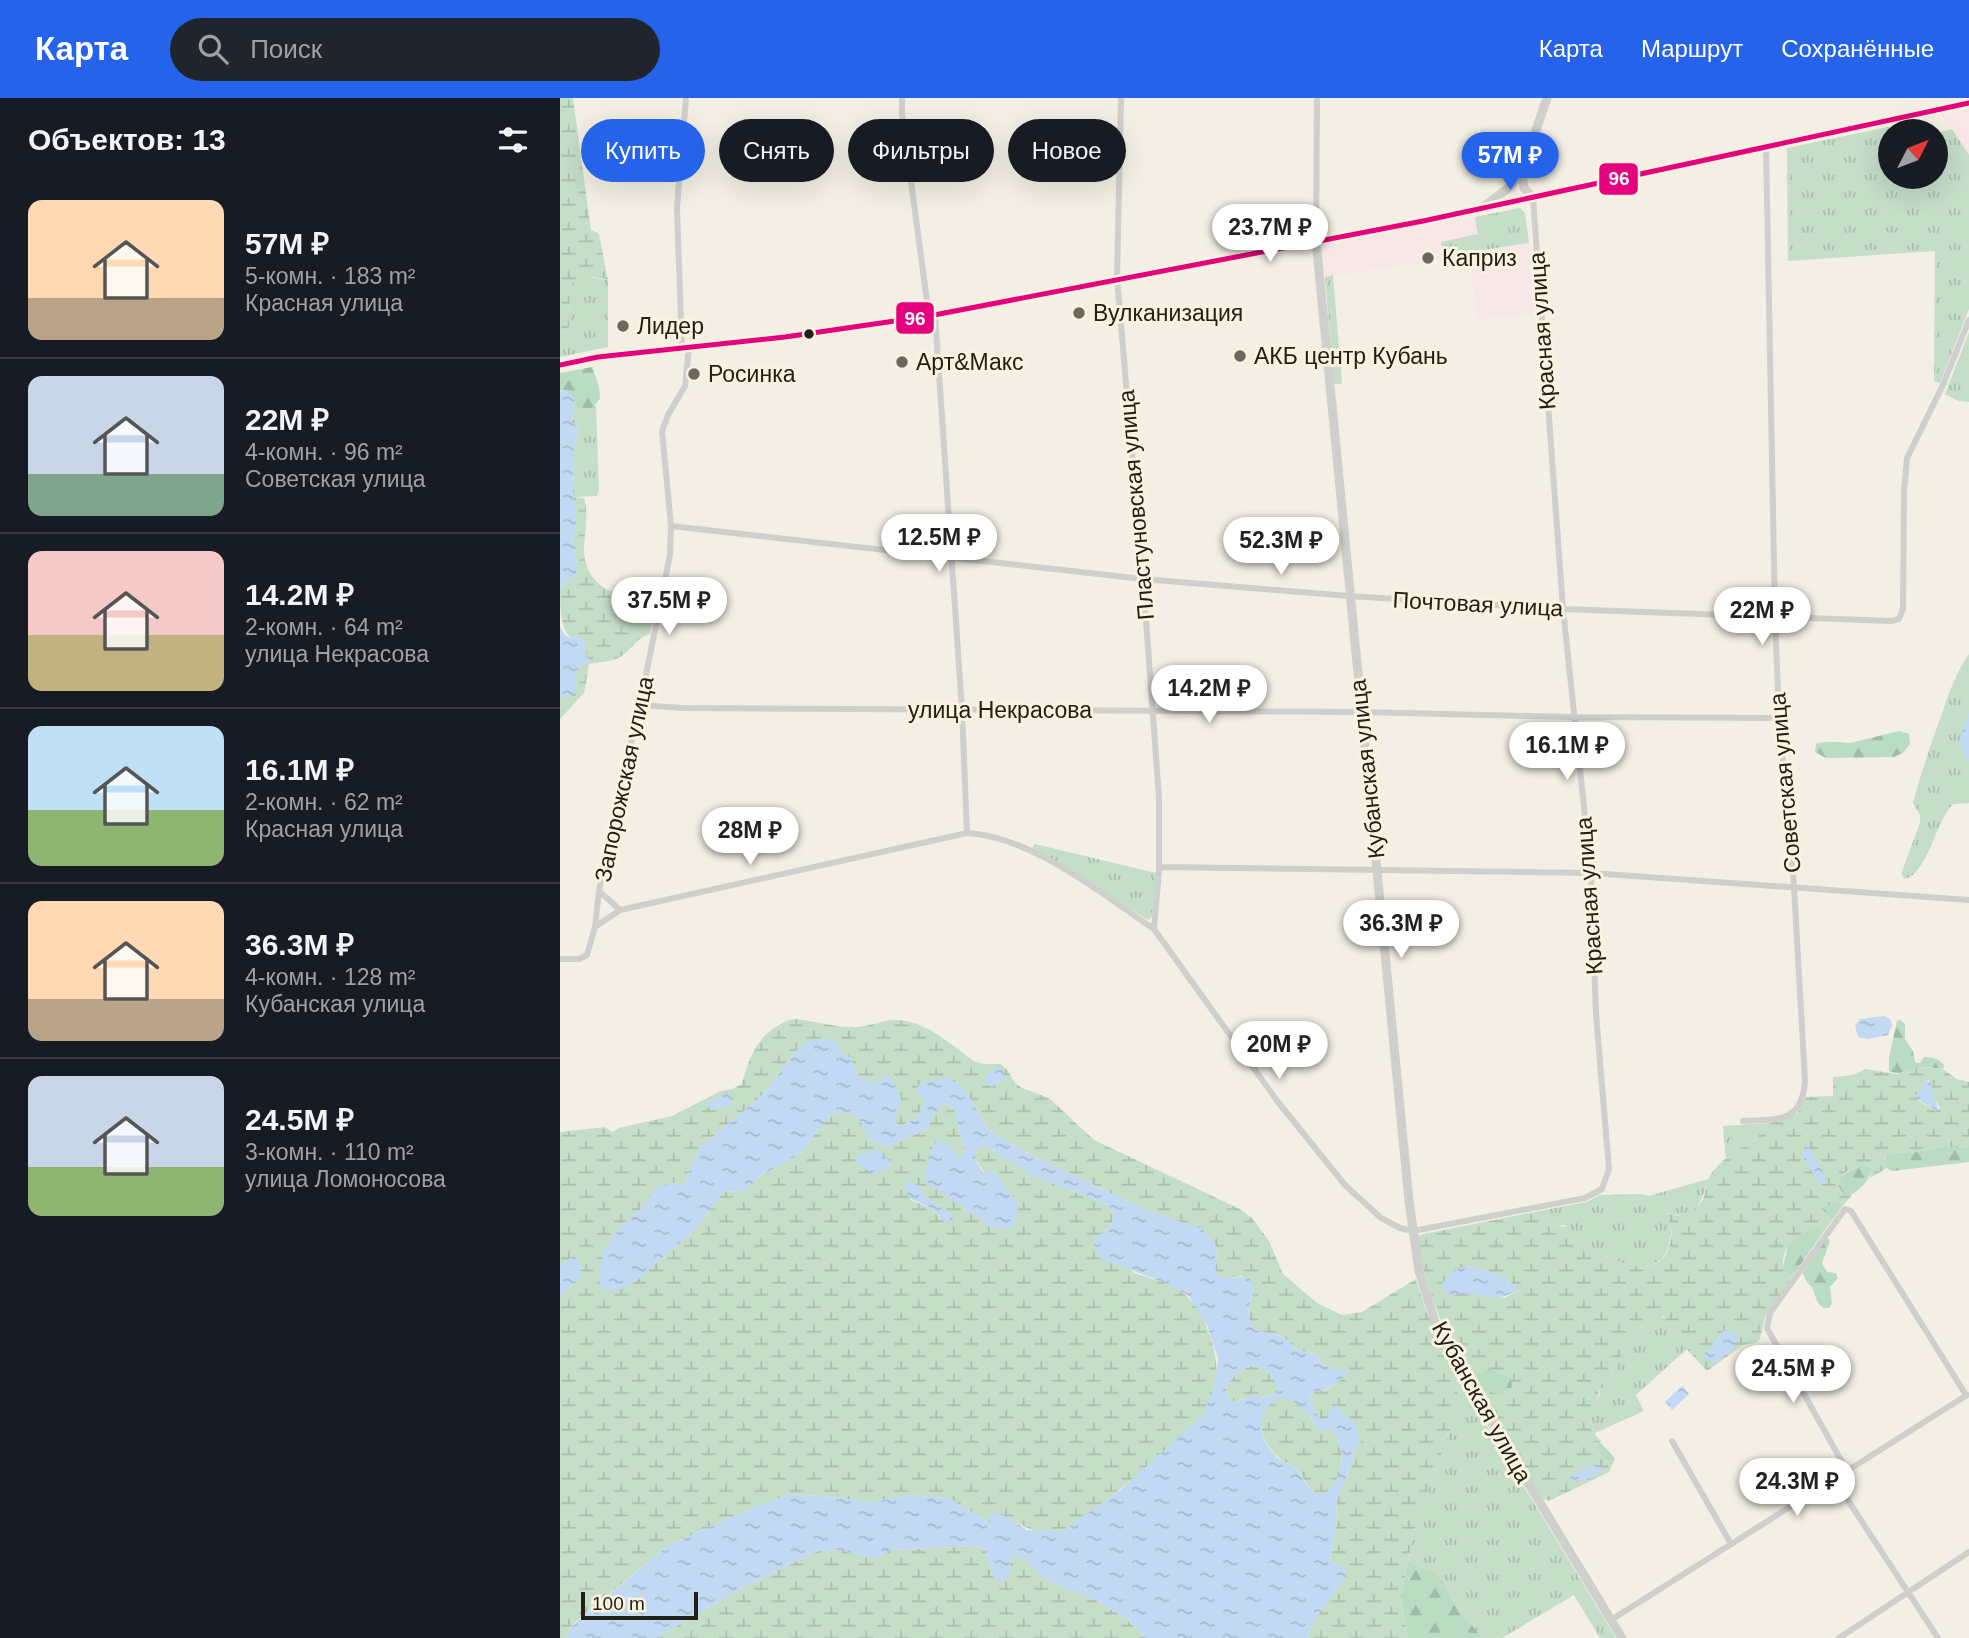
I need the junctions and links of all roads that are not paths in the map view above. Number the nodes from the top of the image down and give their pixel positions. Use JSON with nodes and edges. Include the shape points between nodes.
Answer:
{"nodes":[{"id":1,"x":686,"y":98,"type":"edge"},
{"id":2,"x":902,"y":98,"type":"edge"},
{"id":3,"x":1121,"y":98,"type":"edge"},
{"id":4,"x":1317,"y":98,"type":"edge"},
{"id":5,"x":1547,"y":98,"type":"edge"},
{"id":6,"x":1969,"y":103,"type":"edge"},
{"id":7,"x":1766,"y":146,"type":"junction"},
{"id":8,"x":1522,"y":171,"type":"junction"},
{"id":9,"x":1533,"y":198,"type":"junction"},
{"id":10,"x":1479,"y":209,"type":"junction"},
{"id":11,"x":1315,"y":240,"type":"junction"},
{"id":12,"x":1117,"y":279,"type":"junction"},
{"id":13,"x":932,"y":315,"type":"junction"},
{"id":14,"x":1969,"y":320,"type":"edge"},
{"id":15,"x":685,"y":347,"type":"junction"},
{"id":16,"x":560,"y":365,"type":"edge"},
{"id":17,"x":671,"y":526,"type":"junction"},
{"id":18,"x":951,"y":559,"type":"junction"},
{"id":19,"x":1143,"y":579,"type":"junction"},
{"id":20,"x":1349,"y":596,"type":"junction"},
{"id":21,"x":1563,"y":609,"type":"junction"},
{"id":22,"x":1775,"y":616,"type":"junction"},
{"id":23,"x":640,"y":705,"type":"junction"},
{"id":24,"x":962,"y":710,"type":"junction"},
{"id":25,"x":1153,"y":712,"type":"junction"},
{"id":26,"x":1361,"y":712,"type":"junction"},
{"id":27,"x":1573,"y":717,"type":"junction"},
{"id":28,"x":1779,"y":718,"type":"junction"},
{"id":29,"x":967,"y":833,"type":"junction"},
{"id":30,"x":1159,"y":867,"type":"junction"},
{"id":31,"x":1377,"y":870,"type":"junction"},
{"id":32,"x":1591,"y":873,"type":"junction"},
{"id":33,"x":1794,"y":886,"type":"junction"},
{"id":34,"x":599,"y":891,"type":"junction"},
{"id":35,"x":1969,"y":900,"type":"edge"},
{"id":36,"x":620,"y":910,"type":"junction"},
{"id":37,"x":595,"y":927,"type":"junction"},
{"id":38,"x":1154,"y":929,"type":"junction"},
{"id":39,"x":560,"y":959,"type":"edge"},
{"id":40,"x":1743,"y":1121,"type":"dead end"},
{"id":41,"x":1413,"y":1231,"type":"junction"},
{"id":42,"x":1967,"y":1394,"type":"edge"},
{"id":43,"x":1672,"y":1441,"type":"dead end"},
{"id":44,"x":1847,"y":1471,"type":"junction"},
{"id":45,"x":1834,"y":1479,"type":"junction"},
{"id":46,"x":1731,"y":1544,"type":"junction"},
{"id":47,"x":1969,"y":1552,"type":"edge"},
{"id":48,"x":1908,"y":1592,"type":"junction"},
{"id":49,"x":1611,"y":1620,"type":"junction"},
{"id":50,"x":1622,"y":1638,"type":"edge"},
{"id":51,"x":1839,"y":1638,"type":"edge"},
{"id":52,"x":1938,"y":1638,"type":"edge"}],
"edges":[{"from":1,"to":15,"type":"street","name":"Запорожская улица","via":[[677,208]]},
{"from":2,"to":13,"type":"street"},
{"from":3,"to":12,"type":"street","name":"Пластуновская улица"},
{"from":4,"to":11,"type":"street","name":"Кубанская улица"},
{"from":5,"to":8,"type":"street"},
{"from":6,"to":7,"type":"street"},
{"from":7,"to":9,"type":"street"},
{"from":7,"to":22,"type":"street","name":"Советская улица"},
{"from":8,"to":9,"type":"street","via":[[1524,188]]},
{"from":8,"to":10,"type":"street","via":[[1510,187]]},
{"from":9,"to":10,"type":"street"},
{"from":9,"to":21,"type":"street","name":"Красная улица"},
{"from":10,"to":11,"type":"street"},
{"from":11,"to":12,"type":"street"},
{"from":11,"to":20,"type":"street","name":"Кубанская улица"},
{"from":12,"to":13,"type":"street"},
{"from":12,"to":19,"type":"street","name":"Пластуновская улица"},
{"from":13,"to":15,"type":"street"},
{"from":13,"to":18,"type":"street"},
{"from":14,"to":22,"type":"street","name":"Почтовая улица","via":[[1907,458],[1900,616],[1874,622]]},
{"from":15,"to":16,"type":"street"},
{"from":15,"to":17,"type":"street","name":"Запорожская улица","via":[[688,379],[662,431]]},
{"from":17,"to":18,"type":"street","name":"Почтовая улица"},
{"from":17,"to":23,"type":"street","name":"Запорожская улица","via":[[670,555]]},
{"from":18,"to":19,"type":"street","name":"Почтовая улица"},
{"from":18,"to":24,"type":"street"},
{"from":19,"to":20,"type":"street","name":"Почтовая улица"},
{"from":19,"to":25,"type":"street","name":"Пластуновская улица"},
{"from":20,"to":21,"type":"street","name":"Почтовая улица"},
{"from":20,"to":26,"type":"street","name":"Кубанская улица"},
{"from":21,"to":22,"type":"street","name":"Почтовая улица"},
{"from":21,"to":27,"type":"street","name":"Красная улица"},
{"from":22,"to":28,"type":"street","name":"Советская улица"},
{"from":23,"to":24,"type":"street","name":"улица Некрасова"},
{"from":23,"to":34,"type":"street","name":"Запорожская улица"},
{"from":24,"to":25,"type":"street","name":"улица Некрасова"},
{"from":24,"to":29,"type":"street"},
{"from":25,"to":26,"type":"street","name":"улица Некрасова"},
{"from":25,"to":30,"type":"street","name":"Пластуновская улица"},
{"from":26,"to":27,"type":"street","name":"улица Некрасова"},
{"from":26,"to":31,"type":"street","name":"Кубанская улица"},
{"from":27,"to":28,"type":"street","name":"улица Некрасова"},
{"from":27,"to":32,"type":"street","name":"Красная улица"},
{"from":28,"to":33,"type":"street","name":"Советская улица"},
{"from":29,"to":36,"type":"street"},
{"from":29,"to":38,"type":"street","via":[[989,835],[1028,850]]},
{"from":30,"to":31,"type":"street"},
{"from":30,"to":38,"type":"street","name":"Пластуновская улица"},
{"from":31,"to":32,"type":"street"},
{"from":31,"to":41,"type":"street","name":"Кубанская улица"},
{"from":32,"to":33,"type":"street"},
{"from":32,"to":41,"type":"street","name":"Красная улица","via":[[1596,1014],[1609,1162],[1605,1183],[1585,1198]]},
{"from":33,"to":35,"type":"street"},
{"from":33,"to":40,"type":"street","name":"Советская улица","via":[[1805,1070],[1802,1098],[1791,1115]]},
{"from":34,"to":36,"type":"street"},
{"from":34,"to":37,"type":"street","name":"Запорожская улица"},
{"from":36,"to":37,"type":"street"},
{"from":37,"to":39,"type":"street","name":"Запорожская улица","via":[[587,955]]},
{"from":38,"to":41,"type":"street","via":[[1278,1102],[1345,1185],[1381,1218]]},
{"from":41,"to":49,"type":"street","name":"Кубанская улица","via":[[1424,1288],[1450,1354]]},
{"from":42,"to":44,"type":"street"},
{"from":42,"to":44,"type":"street","via":[[1851,1211],[1845,1209],[1770,1313],[1767,1328]]},
{"from":43,"to":46,"type":"street"},
{"from":44,"to":45,"type":"street"},
{"from":45,"to":46,"type":"street"},
{"from":45,"to":48,"type":"street"},
{"from":46,"to":49,"type":"street"},
{"from":47,"to":48,"type":"street"},
{"from":48,"to":51,"type":"street"},
{"from":48,"to":52,"type":"street"},
{"from":49,"to":50,"type":"street","name":"Кубанская улица"}]}
